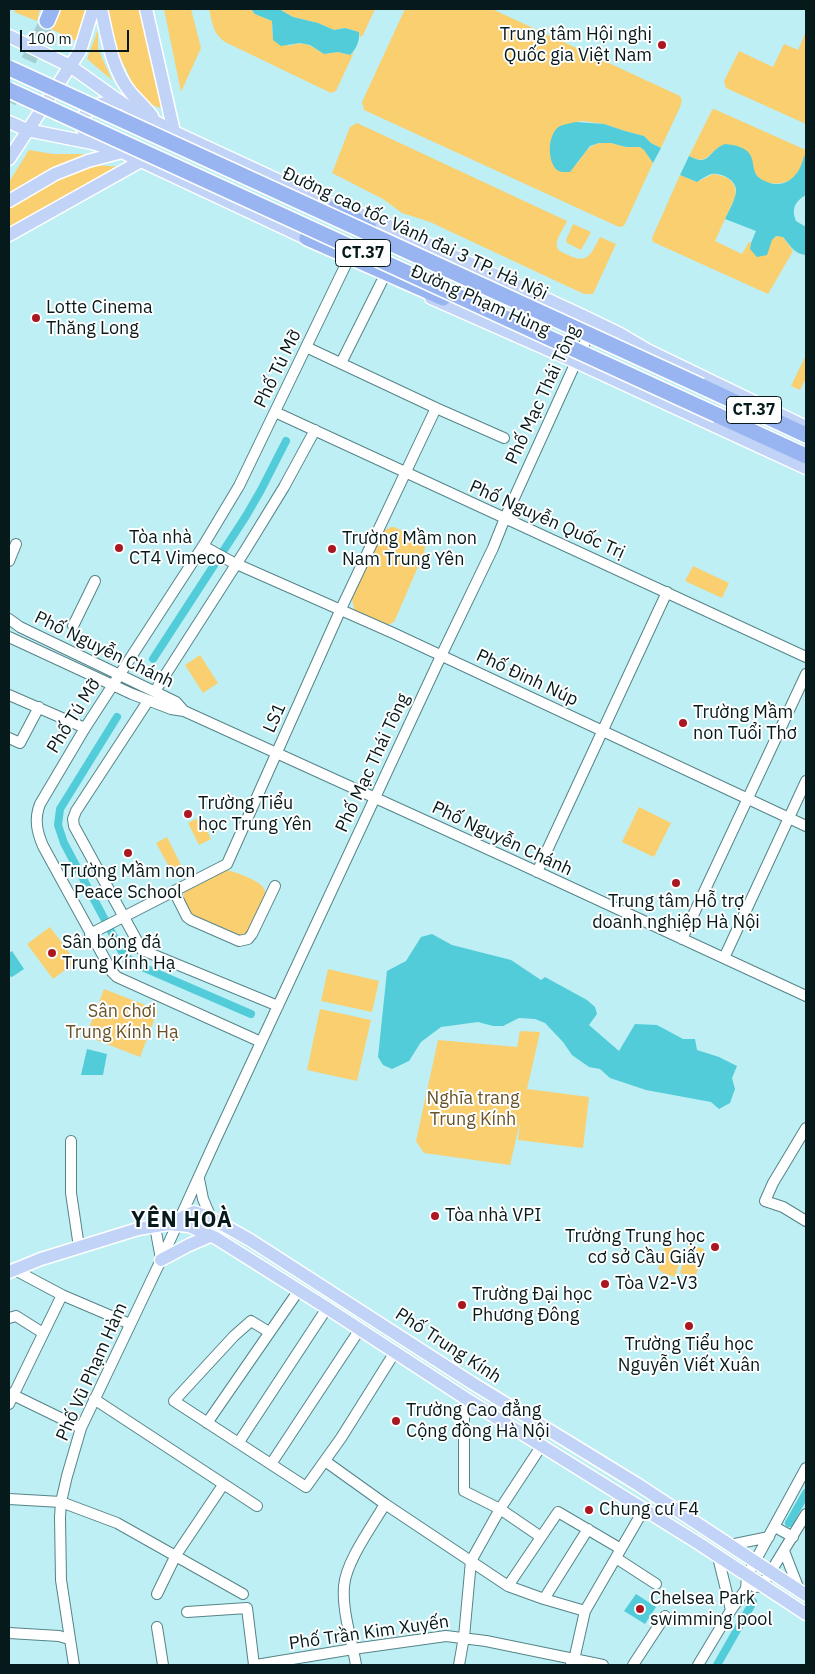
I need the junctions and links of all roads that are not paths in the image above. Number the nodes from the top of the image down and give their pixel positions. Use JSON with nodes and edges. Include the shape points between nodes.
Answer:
{"nodes":[{"id":1,"x":93,"y":9,"type":"edge"},
{"id":2,"x":102,"y":9,"type":"edge"},
{"id":3,"x":146,"y":9,"type":"edge"},
{"id":4,"x":9,"y":36,"type":"edge"},
{"id":5,"x":70,"y":66,"type":"junction"},
{"id":6,"x":9,"y":68,"type":"edge"},
{"id":7,"x":9,"y":90,"type":"edge"},
{"id":8,"x":122,"y":104,"type":"junction"},
{"id":9,"x":9,"y":122,"type":"edge"},
{"id":10,"x":159,"y":123,"type":"junction"},
{"id":11,"x":27,"y":130,"type":"junction"},
{"id":12,"x":174,"y":132,"type":"junction"},
{"id":13,"x":92,"y":142,"type":"junction"},
{"id":14,"x":122,"y":152,"type":"junction"},
{"id":15,"x":9,"y":159,"type":"edge"},
{"id":16,"x":141,"y":161,"type":"junction"},
{"id":17,"x":9,"y":201,"type":"edge"},
{"id":18,"x":336,"y":207,"type":"junction"},
{"id":19,"x":9,"y":235,"type":"edge"},
{"id":20,"x":307,"y":238,"type":"junction"},
{"id":21,"x":348,"y":260,"type":"junction"},
{"id":22,"x":384,"y":277,"type":"junction"},
{"id":23,"x":595,"y":321,"type":"junction"},
{"id":24,"x":306,"y":347,"type":"junction"},
{"id":25,"x":576,"y":362,"type":"junction"},
{"id":26,"x":342,"y":363,"type":"junction"},
{"id":27,"x":701,"y":386,"type":"junction"},
{"id":28,"x":436,"y":408,"type":"junction"},
{"id":29,"x":275,"y":412,"type":"junction"},
{"id":30,"x":717,"y":415,"type":"junction"},
{"id":31,"x":806,"y":427,"type":"edge"},
{"id":32,"x":314,"y":430,"type":"junction"},
{"id":33,"x":806,"y":435,"type":"edge"},
{"id":34,"x":504,"y":438,"type":"dead end"},
{"id":35,"x":806,"y":456,"type":"edge"},
{"id":36,"x":806,"y":468,"type":"edge"},
{"id":37,"x":406,"y":473,"type":"junction"},
{"id":38,"x":505,"y":518,"type":"junction"},
{"id":39,"x":16,"y":544,"type":"dead end"},
{"id":40,"x":207,"y":548,"type":"junction"},
{"id":41,"x":10,"y":556,"type":"edge"},
{"id":42,"x":234,"y":564,"type":"junction"},
{"id":43,"x":94,"y":582,"type":"dead end"},
{"id":44,"x":667,"y":592,"type":"junction"},
{"id":45,"x":340,"y":611,"type":"junction"},
{"id":46,"x":9,"y":619,"type":"edge"},
{"id":47,"x":9,"y":625,"type":"edge"},
{"id":48,"x":73,"y":626,"type":"dead end"},
{"id":49,"x":20,"y":627,"type":"junction"},
{"id":50,"x":11,"y":635,"type":"edge"},
{"id":51,"x":441,"y":656,"type":"junction"},
{"id":52,"x":806,"y":657,"type":"edge"},
{"id":53,"x":120,"y":674,"type":"junction"},
{"id":54,"x":806,"y":674,"type":"edge"},
{"id":55,"x":112,"y":685,"type":"junction"},
{"id":56,"x":155,"y":691,"type":"junction"},
{"id":57,"x":9,"y":695,"type":"edge"},
{"id":58,"x":148,"y":701,"type":"junction"},
{"id":59,"x":39,"y":707,"type":"junction"},
{"id":60,"x":184,"y":712,"type":"junction"},
{"id":61,"x":85,"y":728,"type":"junction"},
{"id":62,"x":603,"y":731,"type":"junction"},
{"id":63,"x":9,"y":738,"type":"edge"},
{"id":64,"x":277,"y":753,"type":"junction"},
{"id":65,"x":806,"y":781,"type":"edge"},
{"id":66,"x":748,"y":798,"type":"junction"},
{"id":67,"x":375,"y":799,"type":"junction"},
{"id":68,"x":789,"y":818,"type":"junction"},
{"id":69,"x":806,"y":826,"type":"edge"},
{"id":70,"x":537,"y":872,"type":"junction"},
{"id":71,"x":275,"y":886,"type":"dead end"},
{"id":72,"x":174,"y":891,"type":"junction"},
{"id":73,"x":120,"y":919,"type":"junction"},
{"id":74,"x":95,"y":931,"type":"junction"},
{"id":75,"x":682,"y":939,"type":"junction"},
{"id":76,"x":724,"y":958,"type":"junction"},
{"id":77,"x":806,"y":996,"type":"edge"},
{"id":78,"x":278,"y":1006,"type":"junction"},
{"id":79,"x":261,"y":1042,"type":"junction"},
{"id":80,"x":806,"y":1128,"type":"edge"},
{"id":81,"x":71,"y":1141,"type":"dead end"},
{"id":82,"x":199,"y":1178,"type":"junction"},
{"id":83,"x":211,"y":1218,"type":"junction"},
{"id":84,"x":806,"y":1220,"type":"edge"},
{"id":85,"x":175,"y":1222,"type":"junction"},
{"id":86,"x":150,"y":1226,"type":"junction"},
{"id":87,"x":210,"y":1236,"type":"junction"},
{"id":88,"x":79,"y":1247,"type":"junction"},
{"id":89,"x":162,"y":1260,"type":"junction"},
{"id":90,"x":12,"y":1271,"type":"edge"},
{"id":91,"x":299,"y":1290,"type":"junction"},
{"id":92,"x":62,"y":1295,"type":"junction"},
{"id":93,"x":327,"y":1308,"type":"junction"},
{"id":94,"x":9,"y":1318,"type":"edge"},
{"id":95,"x":130,"y":1324,"type":"junction"},
{"id":96,"x":360,"y":1329,"type":"junction"},
{"id":97,"x":269,"y":1332,"type":"junction"},
{"id":98,"x":43,"y":1333,"type":"junction"},
{"id":99,"x":395,"y":1352,"type":"junction"},
{"id":100,"x":10,"y":1397,"type":"edge"},
{"id":101,"x":94,"y":1399,"type":"junction"},
{"id":102,"x":468,"y":1400,"type":"junction"},
{"id":103,"x":207,"y":1423,"type":"junction"},
{"id":104,"x":81,"y":1428,"type":"junction"},
{"id":105,"x":239,"y":1442,"type":"junction"},
{"id":106,"x":542,"y":1445,"type":"junction"},
{"id":107,"x":325,"y":1460,"type":"junction"},
{"id":108,"x":271,"y":1464,"type":"junction"},
{"id":109,"x":806,"y":1468,"type":"edge"},
{"id":110,"x":223,"y":1485,"type":"junction"},
{"id":111,"x":9,"y":1499,"type":"edge"},
{"id":112,"x":62,"y":1502,"type":"junction"},
{"id":113,"x":385,"y":1504,"type":"junction"},
{"id":114,"x":257,"y":1506,"type":"dead end"},
{"id":115,"x":500,"y":1509,"type":"junction"},
{"id":116,"x":644,"y":1509,"type":"junction"},
{"id":117,"x":806,"y":1514,"type":"edge"},
{"id":118,"x":775,"y":1527,"type":"junction"},
{"id":119,"x":588,"y":1529,"type":"junction"},
{"id":120,"x":541,"y":1537,"type":"junction"},
{"id":121,"x":769,"y":1537,"type":"junction"},
{"id":122,"x":793,"y":1537,"type":"junction"},
{"id":123,"x":730,"y":1546,"type":"junction"},
{"id":124,"x":621,"y":1549,"type":"junction"},
{"id":125,"x":784,"y":1551,"type":"junction"},
{"id":126,"x":176,"y":1556,"type":"junction"},
{"id":127,"x":718,"y":1557,"type":"junction"},
{"id":128,"x":616,"y":1558,"type":"junction"},
{"id":129,"x":471,"y":1561,"type":"junction"},
{"id":130,"x":755,"y":1562,"type":"junction"},
{"id":131,"x":771,"y":1573,"type":"junction"},
{"id":132,"x":747,"y":1576,"type":"junction"},
{"id":133,"x":656,"y":1584,"type":"dead end"},
{"id":134,"x":508,"y":1586,"type":"junction"},
{"id":135,"x":762,"y":1586,"type":"junction"},
{"id":136,"x":746,"y":1589,"type":"junction"},
{"id":137,"x":157,"y":1594,"type":"dead end"},
{"id":138,"x":243,"y":1594,"type":"dead end"},
{"id":139,"x":803,"y":1594,"type":"edge"},
{"id":140,"x":544,"y":1599,"type":"junction"},
{"id":141,"x":731,"y":1610,"type":"junction"},
{"id":142,"x":585,"y":1611,"type":"junction"},
{"id":143,"x":187,"y":1612,"type":"dead end"},
{"id":144,"x":806,"y":1614,"type":"edge"},
{"id":145,"x":665,"y":1616,"type":"dead end"},
{"id":146,"x":156,"y":1627,"type":"dead end"},
{"id":147,"x":9,"y":1633,"type":"edge"},
{"id":148,"x":464,"y":1637,"type":"junction"},
{"id":149,"x":70,"y":1639,"type":"junction"},
{"id":150,"x":354,"y":1649,"type":"junction"},
{"id":151,"x":572,"y":1662,"type":"edge"},
{"id":152,"x":74,"y":1665,"type":"edge"},
{"id":153,"x":163,"y":1665,"type":"edge"},
{"id":154,"x":255,"y":1665,"type":"edge"},
{"id":155,"x":356,"y":1665,"type":"edge"},
{"id":156,"x":459,"y":1665,"type":"edge"},
{"id":157,"x":603,"y":1665,"type":"edge"},
{"id":158,"x":633,"y":1665,"type":"edge"},
{"id":159,"x":698,"y":1665,"type":"edge"}],
"edges":[{"from":1,"to":5,"type":"main road","via":[[80,51]]},
{"from":2,"to":10,"type":"main road","via":[[122,77],[130,92]]},
{"from":3,"to":12,"type":"main road"},
{"from":4,"to":5,"type":"main road","name":"Đường Phạm Hùng"},
{"from":5,"to":8,"type":"main road","name":"Đường Phạm Hùng"},
{"from":5,"to":11,"type":"main road"},
{"from":6,"to":27,"type":"highway","name":"Đường cao tốc Vành đai 3 TP. Hà Nội","number":"CT.37","bridge":true},
{"from":7,"to":30,"type":"highway","number":"CT.37","bridge":true},
{"from":8,"to":10,"type":"main road","name":"Đường Phạm Hùng"},
{"from":8,"to":13,"type":"main road","via":[[93,106],[84,114],[82,126]]},
{"from":9,"to":11,"type":"main road","name":"Đường Phạm Hùng"},
{"from":10,"to":12,"type":"main road","name":"Đường Phạm Hùng"},
{"from":11,"to":13,"type":"main road","name":"Đường Phạm Hùng"},
{"from":11,"to":15,"type":"main road"},
{"from":12,"to":18,"type":"main road","name":"Đường Phạm Hùng"},
{"from":13,"to":14,"type":"main road","name":"Đường Phạm Hùng"},
{"from":14,"to":16,"type":"main road","name":"Đường Phạm Hùng"},
{"from":14,"to":17,"type":"main road","via":[[55,174]]},
{"from":16,"to":19,"type":"main road"},
{"from":16,"to":20,"type":"main road","name":"Đường Phạm Hùng"},
{"from":18,"to":23,"type":"main road","name":"Đường Phạm Hùng","via":[[370,217]]},
{"from":18,"to":27,"type":"highway","bridge":true,"via":[[366,226],[574,320]]},
{"from":20,"to":21,"type":"main road","name":"Đường Phạm Hùng"},
{"from":20,"to":30,"type":"highway","bridge":true,"via":[[685,408]]},
{"from":21,"to":22,"type":"main road","name":"Đường Phạm Hùng"},
{"from":21,"to":24,"type":"street","name":"Phố Tú Mỡ"},
{"from":22,"to":25,"type":"main road","name":"Đường Phạm Hùng"},
{"from":22,"to":26,"type":"street"},
{"from":23,"to":25,"type":"street","name":"Phố Mạc Thái Tông"},
{"from":23,"to":31,"type":"main road","name":"Đường Phạm Hùng","via":[[647,350]]},
{"from":24,"to":26,"type":"street"},
{"from":24,"to":29,"type":"street","name":"Phố Tú Mỡ"},
{"from":25,"to":36,"type":"main road","name":"Đường Phạm Hùng"},
{"from":25,"to":38,"type":"street","name":"Phố Mạc Thái Tông"},
{"from":26,"to":28,"type":"street"},
{"from":27,"to":33,"type":"highway","name":"Đường cao tốc Vành đai 3 TP. Hà Nội","number":"CT.37"},
{"from":28,"to":34,"type":"street"},
{"from":28,"to":37,"type":"street","name":"LS1"},
{"from":29,"to":32,"type":"street","name":"Phố Nguyễn Quốc Trị"},
{"from":29,"to":40,"type":"street","name":"Phố Tú Mỡ"},
{"from":30,"to":35,"type":"highway","number":"CT.37"},
{"from":32,"to":37,"type":"street","name":"Phố Nguyễn Quốc Trị"},
{"from":32,"to":42,"type":"street","via":[[284,487]]},
{"from":37,"to":38,"type":"street","name":"Phố Nguyễn Quốc Trị"},
{"from":37,"to":45,"type":"street","name":"LS1"},
{"from":38,"to":44,"type":"street","name":"Phố Nguyễn Quốc Trị"},
{"from":38,"to":51,"type":"street","name":"Phố Mạc Thái Tông"},
{"from":39,"to":41,"type":"street"},
{"from":40,"to":42,"type":"street","name":"Phố Đinh Núp"},
{"from":40,"to":53,"type":"street","name":"Phố Tú Mỡ"},
{"from":42,"to":45,"type":"street","name":"Phố Đinh Núp"},
{"from":42,"to":56,"type":"street"},
{"from":43,"to":48,"type":"street"},
{"from":44,"to":52,"type":"street","name":"Phố Nguyễn Quốc Trị"},
{"from":44,"to":62,"type":"street"},
{"from":45,"to":51,"type":"street","name":"Phố Đinh Núp"},
{"from":45,"to":64,"type":"street","name":"LS1"},
{"from":46,"to":49,"type":"street","name":"Phố Nguyễn Chánh"},
{"from":47,"to":49,"type":"street"},
{"from":49,"to":53,"type":"street","name":"Phố Nguyễn Chánh"},
{"from":50,"to":55,"type":"street","name":"Phố Nguyễn Chánh"},
{"from":51,"to":62,"type":"street","name":"Phố Đinh Núp"},
{"from":51,"to":67,"type":"street","name":"Phố Mạc Thái Tông"},
{"from":53,"to":55,"type":"street","name":"Phố Tú Mỡ"},
{"from":53,"to":56,"type":"street","name":"Phố Nguyễn Chánh"},
{"from":54,"to":66,"type":"street"},
{"from":55,"to":58,"type":"street","name":"Phố Nguyễn Chánh"},
{"from":55,"to":61,"type":"street","name":"Phố Tú Mỡ"},
{"from":56,"to":60,"type":"street","name":"Phố Nguyễn Chánh","via":[[176,702]]},
{"from":57,"to":59,"type":"street"},
{"from":58,"to":60,"type":"street","name":"Phố Nguyễn Chánh"},
{"from":58,"to":73,"type":"street","via":[[73,819]]},
{"from":59,"to":61,"type":"street"},
{"from":59,"to":63,"type":"street","via":[[20,743]]},
{"from":60,"to":64,"type":"street","name":"Phố Nguyễn Chánh"},
{"from":61,"to":74,"type":"street","name":"Phố Tú Mỡ","via":[[40,804],[37,819],[44,846]]},
{"from":62,"to":66,"type":"street","name":"Phố Đinh Núp"},
{"from":62,"to":70,"type":"street"},
{"from":64,"to":67,"type":"street","name":"Phố Nguyễn Chánh"},
{"from":64,"to":72,"type":"street","name":"LS1","via":[[227,864]]},
{"from":65,"to":68,"type":"street"},
{"from":66,"to":68,"type":"street","name":"Phố Đinh Núp"},
{"from":66,"to":75,"type":"street"},
{"from":67,"to":70,"type":"street","name":"Phố Nguyễn Chánh"},
{"from":67,"to":78,"type":"street","name":"Phố Mạc Thái Tông"},
{"from":68,"to":69,"type":"street","name":"Phố Đinh Núp"},
{"from":68,"to":76,"type":"street"},
{"from":70,"to":75,"type":"street","name":"Phố Nguyễn Chánh"},
{"from":71,"to":72,"type":"street","via":[[252,934],[248,939],[239,941],[191,920]]},
{"from":72,"to":73,"type":"street","name":"LS1"},
{"from":73,"to":74,"type":"street","name":"LS1"},
{"from":73,"to":78,"type":"street","via":[[145,952]]},
{"from":74,"to":79,"type":"street","name":"Phố Tú Mỡ","via":[[107,966],[117,977]]},
{"from":75,"to":76,"type":"street","name":"Phố Nguyễn Chánh"},
{"from":76,"to":77,"type":"street","name":"Phố Nguyễn Chánh"},
{"from":78,"to":79,"type":"street","name":"Phố Mạc Thái Tông"},
{"from":79,"to":82,"type":"street","name":"Phố Mạc Thái Tông"},
{"from":80,"to":84,"type":"street","via":[[773,1183],[766,1201],[781,1211]]},
{"from":81,"to":88,"type":"street","via":[[71,1193]]},
{"from":82,"to":83,"type":"street"},
{"from":82,"to":85,"type":"street","name":"Phố Mạc Thái Tông"},
{"from":83,"to":85,"type":"main road","name":"Phố Trung Kính","via":[[194,1212]]},
{"from":83,"to":123,"type":"main road","name":"Phố Trung Kính","via":[[308,1276]]},
{"from":85,"to":86,"type":"main road","name":"Phố Trung Kính"},
{"from":85,"to":87,"type":"main road","name":"Phố Trung Kính"},
{"from":85,"to":89,"type":"street","name":"Phố Vũ Phạm Hàm"},
{"from":86,"to":88,"type":"main road","name":"Phố Trung Kính"},
{"from":86,"to":89,"type":"street","via":[[156,1232]]},
{"from":87,"to":89,"type":"main road"},
{"from":87,"to":91,"type":"main road","name":"Phố Trung Kính"},
{"from":88,"to":90,"type":"main road","name":"Phố Trung Kính"},
{"from":89,"to":95,"type":"street","name":"Phố Vũ Phạm Hàm"},
{"from":90,"to":92,"type":"street"},
{"from":91,"to":93,"type":"main road","name":"Phố Trung Kính"},
{"from":91,"to":97,"type":"street"},
{"from":92,"to":95,"type":"street"},
{"from":92,"to":98,"type":"street"},
{"from":93,"to":96,"type":"main road","name":"Phố Trung Kính"},
{"from":93,"to":105,"type":"street"},
{"from":94,"to":98,"type":"street","via":[[16,1316]]},
{"from":95,"to":101,"type":"street","name":"Phố Vũ Phạm Hàm"},
{"from":96,"to":99,"type":"main road","name":"Phố Trung Kính"},
{"from":96,"to":108,"type":"street"},
{"from":97,"to":103,"type":"street"},
{"from":97,"to":103,"type":"street","via":[[251,1321],[174,1401]]},
{"from":98,"to":100,"type":"street"},
{"from":99,"to":102,"type":"main road","name":"Phố Trung Kính"},
{"from":99,"to":107,"type":"street"},
{"from":100,"to":104,"type":"street"},
{"from":101,"to":104,"type":"street","name":"Phố Vũ Phạm Hàm"},
{"from":101,"to":110,"type":"street"},
{"from":102,"to":106,"type":"main road","name":"Phố Trung Kính"},
{"from":102,"to":115,"type":"street","via":[[464,1409],[464,1490]]},
{"from":103,"to":105,"type":"street"},
{"from":104,"to":112,"type":"street","name":"Phố Vũ Phạm Hàm"},
{"from":105,"to":108,"type":"street"},
{"from":106,"to":115,"type":"street"},
{"from":106,"to":116,"type":"main road","name":"Phố Trung Kính"},
{"from":107,"to":108,"type":"street","via":[[306,1487]]},
{"from":107,"to":113,"type":"street"},
{"from":109,"to":118,"type":"street"},
{"from":110,"to":114,"type":"street"},
{"from":110,"to":126,"type":"street"},
{"from":111,"to":112,"type":"street"},
{"from":112,"to":126,"type":"street","via":[[117,1522]]},
{"from":112,"to":149,"type":"street","name":"Phố Vũ Phạm Hàm","via":[[60,1559]]},
{"from":113,"to":129,"type":"street"},
{"from":113,"to":150,"type":"street","via":[[351,1562],[344,1585]]},
{"from":115,"to":120,"type":"street"},
{"from":115,"to":129,"type":"street"},
{"from":116,"to":124,"type":"street"},
{"from":116,"to":127,"type":"main road","name":"Phố Trung Kính"},
{"from":117,"to":122,"type":"street"},
{"from":118,"to":121,"type":"street"},
{"from":118,"to":122,"type":"street"},
{"from":119,"to":120,"type":"street","via":[[558,1512]]},
{"from":119,"to":124,"type":"street"},
{"from":119,"to":140,"type":"street"},
{"from":120,"to":134,"type":"street"},
{"from":121,"to":123,"type":"street"},
{"from":121,"to":130,"type":"street"},
{"from":122,"to":125,"type":"street"},
{"from":123,"to":130,"type":"main road","name":"Phố Trung Kính"},
{"from":124,"to":128,"type":"street"},
{"from":125,"to":131,"type":"street"},
{"from":125,"to":139,"type":"street"},
{"from":126,"to":137,"type":"street"},
{"from":126,"to":138,"type":"street"},
{"from":127,"to":132,"type":"main road","name":"Phố Trung Kính"},
{"from":127,"to":141,"type":"street"},
{"from":128,"to":133,"type":"street"},
{"from":128,"to":142,"type":"street"},
{"from":129,"to":134,"type":"street"},
{"from":129,"to":148,"type":"street"},
{"from":130,"to":131,"type":"main road","name":"Phố Trung Kính"},
{"from":130,"to":132,"type":"street"},
{"from":131,"to":135,"type":"street"},
{"from":131,"to":139,"type":"main road","name":"Phố Trung Kính"},
{"from":132,"to":135,"type":"main road","name":"Phố Trung Kính"},
{"from":132,"to":136,"type":"street"},
{"from":134,"to":140,"type":"street"},
{"from":135,"to":136,"type":"street"},
{"from":135,"to":144,"type":"main road","name":"Phố Trung Kính"},
{"from":136,"to":141,"type":"street"},
{"from":140,"to":142,"type":"street"},
{"from":141,"to":159,"type":"street"},
{"from":142,"to":151,"type":"street"},
{"from":143,"to":154,"type":"street","via":[[247,1608]]},
{"from":145,"to":158,"type":"street"},
{"from":146,"to":153,"type":"street"},
{"from":147,"to":149,"type":"street"},
{"from":148,"to":150,"type":"street","name":"Phố Trần Kim Xuyến","via":[[446,1636]]},
{"from":148,"to":151,"type":"street","name":"Phố Trần Kim Xuyến"},
{"from":148,"to":156,"type":"street"},
{"from":149,"to":152,"type":"street","name":"Phố Vũ Phạm Hàm"},
{"from":150,"to":154,"type":"street","name":"Phố Trần Kim Xuyến"},
{"from":150,"to":155,"type":"street"},
{"from":151,"to":157,"type":"street","name":"Phố Trần Kim Xuyến"}]}
